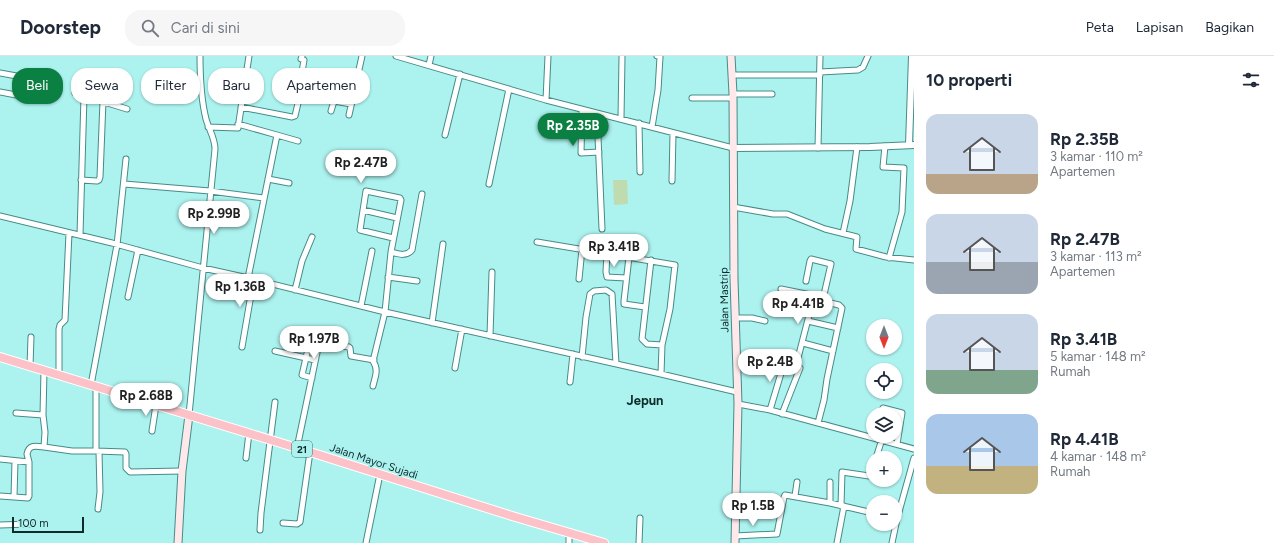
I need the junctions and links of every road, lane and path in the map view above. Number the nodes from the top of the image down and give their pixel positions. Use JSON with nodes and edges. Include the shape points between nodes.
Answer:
{"nodes":[{"id":1,"x":200,"y":56,"type":"edge"},
{"id":2,"x":250,"y":56,"type":"edge"},
{"id":3,"x":302,"y":56,"type":"edge"},
{"id":4,"x":362,"y":56,"type":"edge"},
{"id":5,"x":399,"y":56,"type":"edge"},
{"id":6,"x":431,"y":56,"type":"edge"},
{"id":7,"x":548,"y":56,"type":"edge"},
{"id":8,"x":657,"y":56,"type":"edge"},
{"id":9,"x":731,"y":56,"type":"edge"},
{"id":10,"x":820,"y":56,"type":"edge"},
{"id":11,"x":868,"y":56,"type":"edge"},
{"id":12,"x":912,"y":56,"type":"edge"},
{"id":13,"x":622,"y":57,"type":"dead end"},
{"id":14,"x":429,"y":65,"type":"junction"},
{"id":15,"x":359,"y":68,"type":"edge"},
{"id":16,"x":0,"y":73,"type":"edge"},
{"id":17,"x":460,"y":74,"type":"junction"},
{"id":18,"x":820,"y":74,"type":"junction"},
{"id":19,"x":732,"y":75,"type":"junction"},
{"id":20,"x":12,"y":76,"type":"edge"},
{"id":21,"x":509,"y":89,"type":"junction"},
{"id":22,"x":0,"y":92,"type":"edge"},
{"id":23,"x":12,"y":94,"type":"edge"},
{"id":24,"x":772,"y":94,"type":"dead end"},
{"id":25,"x":733,"y":96,"type":"junction"},
{"id":26,"x":692,"y":98,"type":"dead end"},
{"id":27,"x":546,"y":100,"type":"junction"},
{"id":28,"x":84,"y":104,"type":"edge"},
{"id":29,"x":103,"y":104,"type":"edge"},
{"id":30,"x":113,"y":104,"type":"edge"},
{"id":31,"x":333,"y":104,"type":"edge"},
{"id":32,"x":351,"y":104,"type":"edge"},
{"id":33,"x":241,"y":107,"type":"junction"},
{"id":34,"x":127,"y":108,"type":"dead end"},
{"id":35,"x":582,"y":110,"type":"junction"},
{"id":36,"x":331,"y":111,"type":"dead end"},
{"id":37,"x":598,"y":114,"type":"junction"},
{"id":38,"x":349,"y":115,"type":"dead end"},
{"id":39,"x":621,"y":118,"type":"junction"},
{"id":40,"x":639,"y":123,"type":"junction"},
{"id":41,"x":238,"y":124,"type":"junction"},
{"id":42,"x":208,"y":127,"type":"junction"},
{"id":43,"x":652,"y":127,"type":"junction"},
{"id":44,"x":672,"y":133,"type":"junction"},
{"id":45,"x":277,"y":135,"type":"junction"},
{"id":46,"x":445,"y":135,"type":"dead end"},
{"id":47,"x":298,"y":141,"type":"dead end"},
{"id":48,"x":911,"y":145,"type":"edge"},
{"id":49,"x":885,"y":146,"type":"junction"},
{"id":50,"x":857,"y":147,"type":"junction"},
{"id":51,"x":733,"y":148,"type":"junction"},
{"id":52,"x":818,"y":148,"type":"junction"},
{"id":53,"x":599,"y":152,"type":"junction"},
{"id":54,"x":126,"y":159,"type":"dead end"},
{"id":55,"x":640,"y":172,"type":"dead end"},
{"id":56,"x":268,"y":179,"type":"junction"},
{"id":57,"x":81,"y":180,"type":"junction"},
{"id":58,"x":672,"y":181,"type":"dead end"},
{"id":59,"x":288,"y":183,"type":"dead end"},
{"id":60,"x":124,"y":184,"type":"junction"},
{"id":61,"x":489,"y":184,"type":"dead end"},
{"id":62,"x":210,"y":191,"type":"junction"},
{"id":63,"x":422,"y":194,"type":"dead end"},
{"id":64,"x":264,"y":198,"type":"junction"},
{"id":65,"x":733,"y":207,"type":"junction"},
{"id":66,"x":363,"y":210,"type":"junction"},
{"id":67,"x":0,"y":216,"type":"edge"},
{"id":68,"x":397,"y":218,"type":"junction"},
{"id":69,"x":602,"y":229,"type":"dead end"},
{"id":70,"x":69,"y":233,"type":"junction"},
{"id":71,"x":843,"y":233,"type":"junction"},
{"id":72,"x":80,"y":235,"type":"junction"},
{"id":73,"x":312,"y":237,"type":"dead end"},
{"id":74,"x":393,"y":238,"type":"junction"},
{"id":75,"x":537,"y":242,"type":"dead end"},
{"id":76,"x":442,"y":244,"type":"dead end"},
{"id":77,"x":117,"y":245,"type":"junction"},
{"id":78,"x":582,"y":249,"type":"junction"},
{"id":79,"x":138,"y":250,"type":"junction"},
{"id":80,"x":372,"y":251,"type":"dead end"},
{"id":81,"x":391,"y":252,"type":"junction"},
{"id":82,"x":607,"y":253,"type":"junction"},
{"id":83,"x":629,"y":257,"type":"junction"},
{"id":84,"x":889,"y":258,"type":"junction"},
{"id":85,"x":651,"y":260,"type":"junction"},
{"id":86,"x":914,"y":260,"type":"edge"},
{"id":87,"x":202,"y":268,"type":"junction"},
{"id":88,"x":492,"y":272,"type":"dead end"},
{"id":89,"x":388,"y":277,"type":"junction"},
{"id":90,"x":248,"y":278,"type":"junction"},
{"id":91,"x":626,"y":278,"type":"junction"},
{"id":92,"x":579,"y":279,"type":"dead end"},
{"id":93,"x":260,"y":281,"type":"junction"},
{"id":94,"x":417,"y":281,"type":"dead end"},
{"id":95,"x":806,"y":281,"type":"dead end"},
{"id":96,"x":781,"y":289,"type":"dead end"},
{"id":97,"x":296,"y":290,"type":"junction"},
{"id":98,"x":814,"y":296,"type":"junction"},
{"id":99,"x":128,"y":297,"type":"dead end"},
{"id":100,"x":823,"y":299,"type":"junction"},
{"id":101,"x":361,"y":306,"type":"junction"},
{"id":102,"x":645,"y":307,"type":"junction"},
{"id":103,"x":385,"y":312,"type":"junction"},
{"id":104,"x":735,"y":318,"type":"junction"},
{"id":105,"x":765,"y":321,"type":"dead end"},
{"id":106,"x":808,"y":321,"type":"junction"},
{"id":107,"x":432,"y":323,"type":"junction"},
{"id":108,"x":838,"y":328,"type":"junction"},
{"id":109,"x":462,"y":329,"type":"junction"},
{"id":110,"x":490,"y":336,"type":"junction"},
{"id":111,"x":31,"y":337,"type":"dead end"},
{"id":112,"x":319,"y":343,"type":"junction"},
{"id":113,"x":803,"y":343,"type":"junction"},
{"id":114,"x":662,"y":345,"type":"junction"},
{"id":115,"x":242,"y":347,"type":"dead end"},
{"id":116,"x":275,"y":351,"type":"dead end"},
{"id":117,"x":833,"y":351,"type":"junction"},
{"id":118,"x":573,"y":354,"type":"junction"},
{"id":119,"x":0,"y":357,"type":"edge"},
{"id":120,"x":582,"y":357,"type":"junction"},
{"id":121,"x":306,"y":358,"type":"junction"},
{"id":122,"x":766,"y":359,"type":"dead end"},
{"id":123,"x":315,"y":360,"type":"junction"},
{"id":124,"x":374,"y":360,"type":"junction"},
{"id":125,"x":785,"y":360,"type":"junction"},
{"id":126,"x":616,"y":364,"type":"junction"},
{"id":127,"x":30,"y":366,"type":"junction"},
{"id":128,"x":455,"y":368,"type":"dead end"},
{"id":129,"x":800,"y":368,"type":"dead end"},
{"id":130,"x":44,"y":370,"type":"junction"},
{"id":131,"x":661,"y":374,"type":"junction"},
{"id":132,"x":59,"y":375,"type":"junction"},
{"id":133,"x":312,"y":378,"type":"junction"},
{"id":134,"x":570,"y":382,"type":"dead end"},
{"id":135,"x":93,"y":386,"type":"junction"},
{"id":136,"x":373,"y":386,"type":"dead end"},
{"id":137,"x":737,"y":392,"type":"junction"},
{"id":138,"x":275,"y":402,"type":"dead end"},
{"id":139,"x":738,"y":404,"type":"junction"},
{"id":140,"x":156,"y":406,"type":"junction"},
{"id":141,"x":770,"y":410,"type":"junction"},
{"id":142,"x":16,"y":413,"type":"dead end"},
{"id":143,"x":782,"y":414,"type":"junction"},
{"id":144,"x":43,"y":415,"type":"junction"},
{"id":145,"x":189,"y":415,"type":"junction"},
{"id":146,"x":818,"y":423,"type":"junction"},
{"id":147,"x":152,"y":431,"type":"dead end"},
{"id":148,"x":249,"y":433,"type":"junction"},
{"id":149,"x":866,"y":435,"type":"edge"},
{"id":150,"x":271,"y":440,"type":"junction"},
{"id":151,"x":894,"y":443,"type":"edge"},
{"id":152,"x":897,"y":444,"type":"joint"},
{"id":153,"x":44,"y":447,"type":"junction"},
{"id":154,"x":297,"y":448,"type":"junction"},
{"id":155,"x":914,"y":448,"type":"edge"},
{"id":156,"x":97,"y":451,"type":"junction"},
{"id":157,"x":310,"y":452,"type":"junction"},
{"id":158,"x":246,"y":458,"type":"dead end"},
{"id":159,"x":914,"y":458,"type":"edge"},
{"id":160,"x":0,"y":459,"type":"edge"},
{"id":161,"x":15,"y":461,"type":"junction"},
{"id":162,"x":29,"y":462,"type":"junction"},
{"id":163,"x":182,"y":471,"type":"junction"},
{"id":164,"x":380,"y":474,"type":"junction"},
{"id":165,"x":866,"y":476,"type":"edge"},
{"id":166,"x":797,"y":482,"type":"dead end"},
{"id":167,"x":830,"y":482,"type":"dead end"},
{"id":168,"x":0,"y":496,"type":"edge"},
{"id":169,"x":795,"y":496,"type":"junction"},
{"id":170,"x":14,"y":497,"type":"junction"},
{"id":171,"x":902,"y":498,"type":"edge"},
{"id":172,"x":830,"y":503,"type":"junction"},
{"id":173,"x":843,"y":506,"type":"junction"},
{"id":174,"x":98,"y":509,"type":"dead end"},
{"id":175,"x":866,"y":511,"type":"edge"},
{"id":176,"x":640,"y":518,"type":"dead end"},
{"id":177,"x":283,"y":523,"type":"dead end"},
{"id":178,"x":30,"y":524,"type":"dead end"},
{"id":179,"x":0,"y":525,"type":"edge"},
{"id":180,"x":260,"y":530,"type":"dead end"},
{"id":181,"x":894,"y":531,"type":"edge"},
{"id":182,"x":569,"y":533,"type":"junction"},
{"id":183,"x":735,"y":540,"type":"edge"},
{"id":184,"x":178,"y":543,"type":"edge"},
{"id":185,"x":366,"y":543,"type":"edge"},
{"id":186,"x":569,"y":543,"type":"edge"},
{"id":187,"x":604,"y":543,"type":"edge"},
{"id":188,"x":639,"y":543,"type":"edge"},
{"id":189,"x":837,"y":543,"type":"edge"},
{"id":190,"x":892,"y":543,"type":"edge"}],
"edges":[{"from":1,"to":42,"type":"street","via":[[202,99]]},
{"from":2,"to":33,"type":"street"},
{"from":3,"to":33,"type":"street","via":[[303,82],[295,116]]},
{"from":4,"to":15,"type":"street"},
{"from":5,"to":14,"type":"street"},
{"from":6,"to":14,"type":"street"},
{"from":7,"to":27,"type":"street"},
{"from":8,"to":43,"type":"street","via":[[660,58],[658,90]]},
{"from":9,"to":19,"type":"main road","name":"Jalan Mastrip"},
{"from":10,"to":18,"type":"street"},
{"from":11,"to":18,"type":"street","via":[[863,67],[858,70]]},
{"from":12,"to":48,"type":"street"},
{"from":13,"to":39,"type":"street"},
{"from":14,"to":17,"type":"street"},
{"from":16,"to":20,"type":"street"},
{"from":17,"to":21,"type":"street"},
{"from":17,"to":46,"type":"street"},
{"from":18,"to":19,"type":"street"},
{"from":18,"to":52,"type":"street"},
{"from":19,"to":25,"type":"main road","name":"Jalan Mastrip"},
{"from":21,"to":27,"type":"street"},
{"from":21,"to":61,"type":"street"},
{"from":22,"to":23,"type":"street"},
{"from":24,"to":25,"type":"street"},
{"from":25,"to":26,"type":"street"},
{"from":25,"to":51,"type":"main road","name":"Jalan Mastrip"},
{"from":27,"to":35,"type":"street"},
{"from":28,"to":57,"type":"street"},
{"from":29,"to":57,"type":"street","via":[[100,177],[97,181]]},
{"from":30,"to":34,"type":"street"},
{"from":31,"to":36,"type":"street"},
{"from":32,"to":38,"type":"street"},
{"from":33,"to":41,"type":"street"},
{"from":35,"to":37,"type":"street"},
{"from":35,"to":53,"type":"street","via":[[581,153]]},
{"from":37,"to":39,"type":"street"},
{"from":37,"to":53,"type":"street"},
{"from":39,"to":40,"type":"street"},
{"from":40,"to":43,"type":"street"},
{"from":40,"to":55,"type":"street"},
{"from":41,"to":42,"type":"street","via":[[238,128]]},
{"from":41,"to":45,"type":"street"},
{"from":42,"to":62,"type":"street","via":[[215,143]]},
{"from":43,"to":44,"type":"street"},
{"from":44,"to":51,"type":"street"},
{"from":44,"to":58,"type":"street"},
{"from":45,"to":47,"type":"street"},
{"from":45,"to":56,"type":"street"},
{"from":48,"to":49,"type":"street"},
{"from":49,"to":50,"type":"street"},
{"from":49,"to":84,"type":"street","via":[[883,167],[904,168],[902,212]]},
{"from":50,"to":52,"type":"street"},
{"from":50,"to":71,"type":"street"},
{"from":51,"to":52,"type":"street"},
{"from":51,"to":65,"type":"main road","name":"Jalan Mastrip"},
{"from":53,"to":69,"type":"street"},
{"from":54,"to":60,"type":"street"},
{"from":56,"to":59,"type":"street"},
{"from":56,"to":64,"type":"street"},
{"from":57,"to":72,"type":"street"},
{"from":60,"to":62,"type":"street"},
{"from":60,"to":77,"type":"street"},
{"from":62,"to":64,"type":"street"},
{"from":62,"to":87,"type":"street"},
{"from":63,"to":81,"type":"street","via":[[412,250],[405,255]]},
{"from":64,"to":90,"type":"street"},
{"from":65,"to":71,"type":"street","via":[[787,214]]},
{"from":65,"to":104,"type":"main road","name":"Jalan Mastrip"},
{"from":66,"to":68,"type":"street"},
{"from":66,"to":68,"type":"street","via":[[367,191],[400,198]]},
{"from":66,"to":74,"type":"street","via":[[360,230]]},
{"from":67,"to":70,"type":"street"},
{"from":68,"to":74,"type":"street"},
{"from":70,"to":72,"type":"street"},
{"from":70,"to":132,"type":"street","via":[[65,320],[59,329]]},
{"from":71,"to":84,"type":"street","via":[[857,237],[856,249]]},
{"from":72,"to":77,"type":"street"},
{"from":73,"to":97,"type":"street","via":[[302,261]]},
{"from":74,"to":81,"type":"street"},
{"from":75,"to":78,"type":"street"},
{"from":76,"to":107,"type":"street"},
{"from":77,"to":79,"type":"street"},
{"from":77,"to":135,"type":"street"},
{"from":78,"to":82,"type":"street"},
{"from":78,"to":92,"type":"street"},
{"from":79,"to":87,"type":"street"},
{"from":79,"to":99,"type":"street"},
{"from":80,"to":101,"type":"street"},
{"from":81,"to":89,"type":"street"},
{"from":82,"to":83,"type":"street"},
{"from":82,"to":91,"type":"street","via":[[607,277]]},
{"from":83,"to":85,"type":"street"},
{"from":83,"to":91,"type":"street"},
{"from":84,"to":86,"type":"street"},
{"from":85,"to":102,"type":"street"},
{"from":85,"to":114,"type":"street","via":[[673,264],[675,267]]},
{"from":87,"to":90,"type":"street"},
{"from":87,"to":145,"type":"street"},
{"from":88,"to":110,"type":"street"},
{"from":89,"to":94,"type":"street"},
{"from":89,"to":103,"type":"street"},
{"from":90,"to":93,"type":"street"},
{"from":91,"to":102,"type":"street","via":[[624,304]]},
{"from":93,"to":97,"type":"street"},
{"from":93,"to":115,"type":"street","via":[[252,289]]},
{"from":95,"to":100,"type":"street","via":[[811,259],[831,264]]},
{"from":96,"to":98,"type":"street"},
{"from":97,"to":101,"type":"street"},
{"from":98,"to":100,"type":"street"},
{"from":98,"to":106,"type":"street"},
{"from":100,"to":108,"type":"street","via":[[841,306]]},
{"from":101,"to":103,"type":"street"},
{"from":102,"to":114,"type":"street","via":[[642,339],[647,344]]},
{"from":103,"to":107,"type":"street"},
{"from":103,"to":124,"type":"street"},
{"from":104,"to":105,"type":"street"},
{"from":104,"to":137,"type":"main road","name":"Jalan Mastrip"},
{"from":106,"to":108,"type":"street"},
{"from":106,"to":113,"type":"street"},
{"from":107,"to":109,"type":"street"},
{"from":108,"to":117,"type":"street"},
{"from":109,"to":110,"type":"street"},
{"from":109,"to":128,"type":"street"},
{"from":110,"to":118,"type":"street"},
{"from":111,"to":127,"type":"street"},
{"from":112,"to":121,"type":"street","via":[[310,343]]},
{"from":112,"to":123,"type":"street"},
{"from":112,"to":124,"type":"street","via":[[349,347],[351,356]]},
{"from":113,"to":117,"type":"street"},
{"from":113,"to":125,"type":"street","via":[[797,359]]},
{"from":114,"to":131,"type":"street"},
{"from":116,"to":121,"type":"street"},
{"from":117,"to":146,"type":"street"},
{"from":118,"to":120,"type":"street"},
{"from":118,"to":134,"type":"street"},
{"from":119,"to":127,"type":"highway","name":"Jalan Mayor Sujadi","number":"21"},
{"from":120,"to":126,"type":"street"},
{"from":120,"to":126,"type":"street","via":[[590,294],[606,290],[612,294]]},
{"from":121,"to":123,"type":"street"},
{"from":121,"to":133,"type":"street","via":[[302,375]]},
{"from":122,"to":125,"type":"street"},
{"from":123,"to":133,"type":"street"},
{"from":124,"to":136,"type":"street","via":[[377,371]]},
{"from":125,"to":141,"type":"street"},
{"from":126,"to":131,"type":"street"},
{"from":127,"to":130,"type":"highway","name":"Jalan Mayor Sujadi","number":"21"},
{"from":129,"to":143,"type":"street"},
{"from":130,"to":132,"type":"highway","name":"Jalan Mayor Sujadi","number":"21"},
{"from":130,"to":144,"type":"street"},
{"from":131,"to":137,"type":"street"},
{"from":132,"to":135,"type":"highway","name":"Jalan Mayor Sujadi","number":"21"},
{"from":133,"to":154,"type":"street"},
{"from":135,"to":140,"type":"highway","name":"Jalan Mayor Sujadi","number":"21"},
{"from":135,"to":156,"type":"street"},
{"from":137,"to":139,"type":"main road","name":"Jalan Mastrip"},
{"from":138,"to":150,"type":"street"},
{"from":139,"to":141,"type":"street"},
{"from":139,"to":183,"type":"main road","name":"Jalan Mastrip"},
{"from":140,"to":145,"type":"highway","name":"Jalan Mayor Sujadi","number":"21"},
{"from":140,"to":147,"type":"street"},
{"from":141,"to":143,"type":"street"},
{"from":142,"to":144,"type":"street"},
{"from":143,"to":146,"type":"street"},
{"from":144,"to":153,"type":"street"},
{"from":145,"to":148,"type":"highway","name":"Jalan Mayor Sujadi","number":"21"},
{"from":145,"to":163,"type":"main road"},
{"from":146,"to":149,"type":"street"},
{"from":148,"to":150,"type":"highway","name":"Jalan Mayor Sujadi","number":"21"},
{"from":148,"to":158,"type":"street"},
{"from":150,"to":154,"type":"highway","name":"Jalan Mayor Sujadi","number":"21"},
{"from":150,"to":180,"type":"street"},
{"from":151,"to":152,"type":"street"},
{"from":152,"to":155,"type":"street"},
{"from":153,"to":156,"type":"street"},
{"from":153,"to":162,"type":"street","via":[[30,447],[27,454]]},
{"from":154,"to":157,"type":"highway","name":"Jalan Mayor Sujadi","number":"21"},
{"from":156,"to":163,"type":"street","via":[[125,452],[126,468],[130,472]]},
{"from":156,"to":174,"type":"street","via":[[100,492]]},
{"from":157,"to":164,"type":"highway","name":"Jalan Mayor Sujadi","number":"21"},
{"from":157,"to":177,"type":"street","via":[[300,522]]},
{"from":159,"to":171,"type":"street"},
{"from":160,"to":161,"type":"street"},
{"from":161,"to":162,"type":"street"},
{"from":161,"to":170,"type":"street"},
{"from":162,"to":170,"type":"street","via":[[29,496]]},
{"from":163,"to":184,"type":"main road"},
{"from":164,"to":182,"type":"highway","name":"Jalan Mayor Sujadi","number":"21"},
{"from":164,"to":185,"type":"street"},
{"from":165,"to":173,"type":"street","via":[[842,472]]},
{"from":166,"to":169,"type":"street"},
{"from":167,"to":172,"type":"street"},
{"from":168,"to":170,"type":"street"},
{"from":169,"to":172,"type":"street"},
{"from":169,"to":183,"type":"street","via":[[784,497],[777,534]]},
{"from":172,"to":173,"type":"street"},
{"from":173,"to":175,"type":"street"},
{"from":173,"to":189,"type":"street"},
{"from":176,"to":188,"type":"street"},
{"from":178,"to":179,"type":"street"},
{"from":181,"to":190,"type":"street"},
{"from":182,"to":186,"type":"street"},
{"from":182,"to":187,"type":"highway","name":"Jalan Mayor Sujadi","number":"21"}]}
